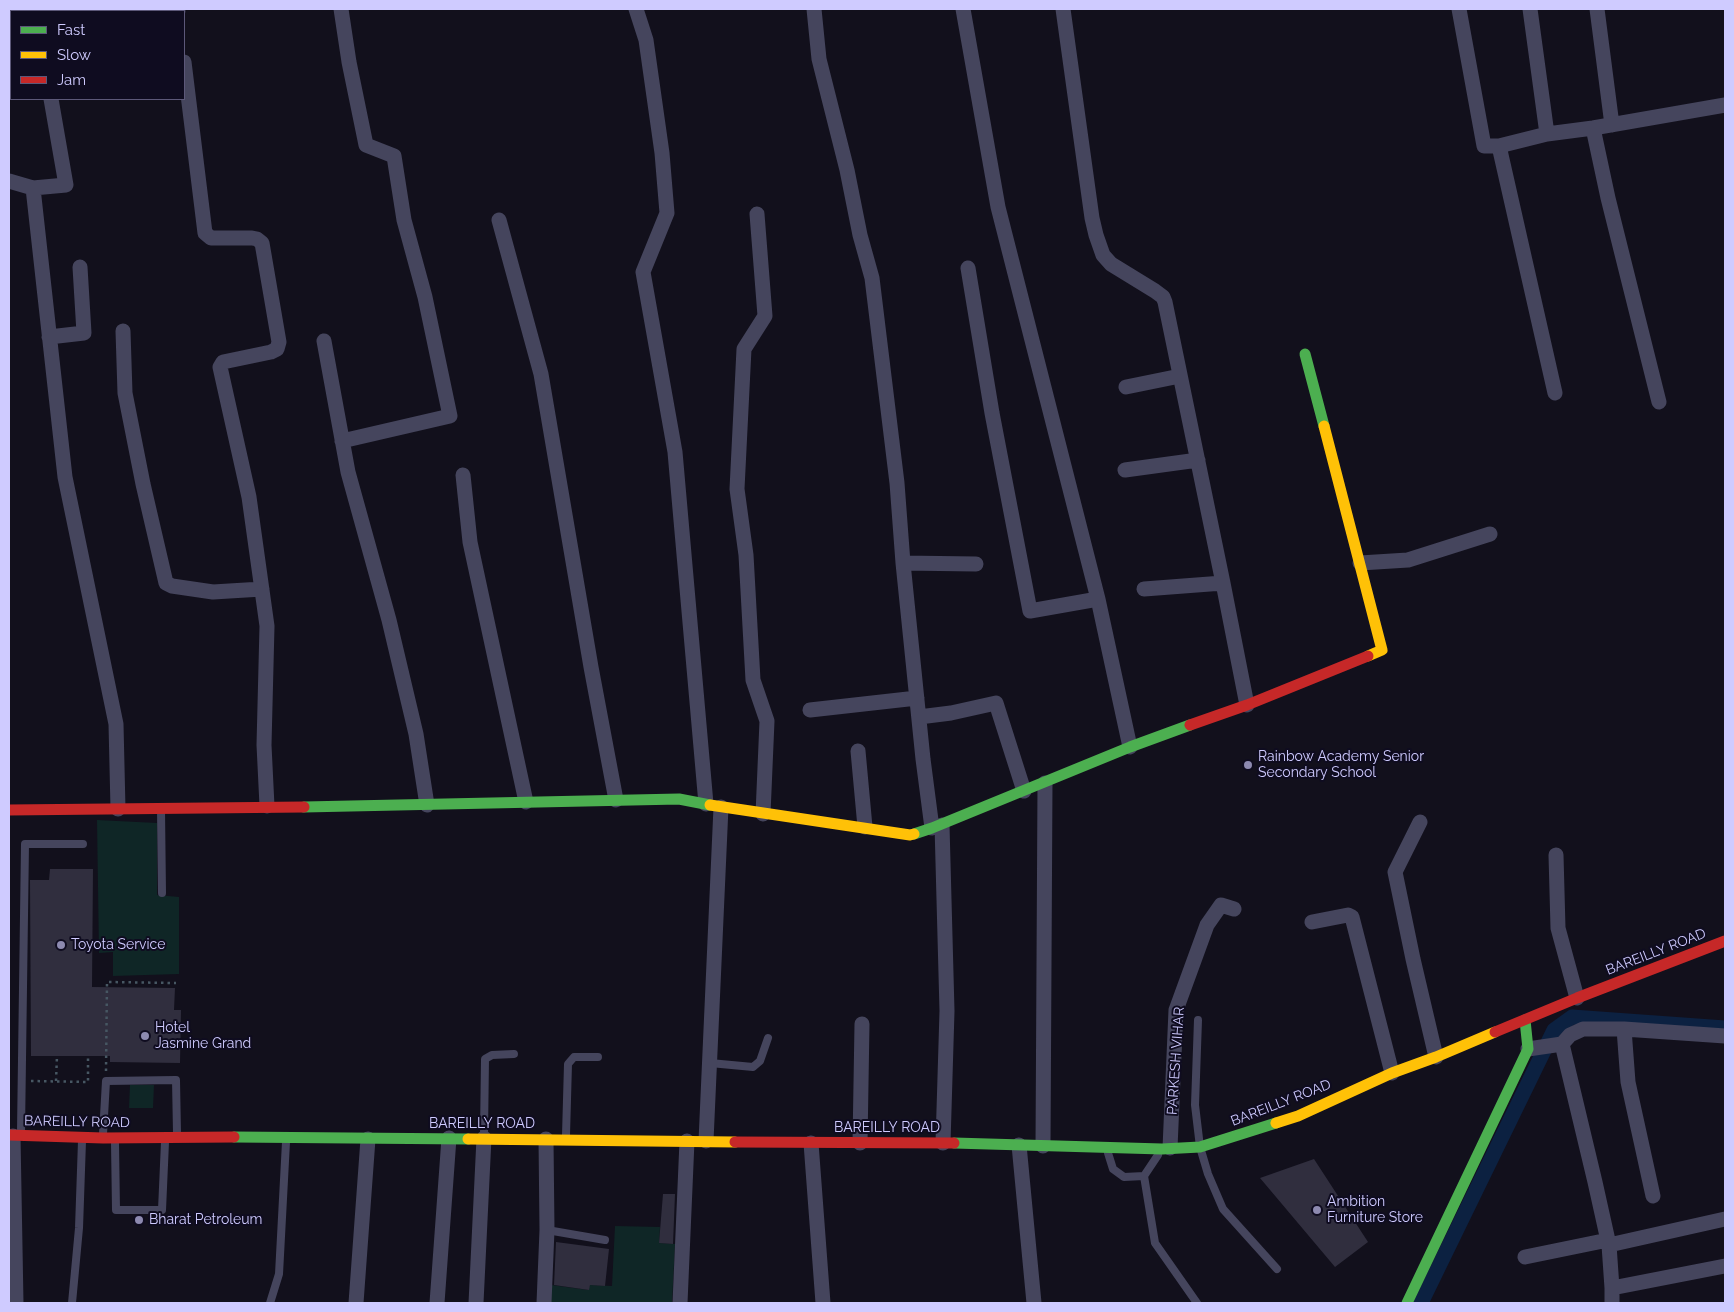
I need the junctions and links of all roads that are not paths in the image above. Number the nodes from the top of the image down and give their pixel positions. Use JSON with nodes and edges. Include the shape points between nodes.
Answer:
{"nodes":[{"id":1,"x":341,"y":9,"type":"edge"},
{"id":2,"x":636,"y":9,"type":"edge"},
{"id":3,"x":814,"y":9,"type":"edge"},
{"id":4,"x":963,"y":9,"type":"edge"},
{"id":5,"x":1063,"y":9,"type":"edge"},
{"id":6,"x":1459,"y":9,"type":"edge"},
{"id":7,"x":1530,"y":9,"type":"edge"},
{"id":8,"x":1597,"y":9,"type":"edge"},
{"id":9,"x":185,"y":70,"type":"edge"},
{"id":10,"x":51,"y":100,"type":"edge"},
{"id":11,"x":1725,"y":105,"type":"edge"},
{"id":12,"x":1612,"y":125,"type":"junction"},
{"id":13,"x":1593,"y":128,"type":"junction"},
{"id":14,"x":1547,"y":134,"type":"junction"},
{"id":15,"x":1499,"y":146,"type":"junction"},
{"id":16,"x":9,"y":181,"type":"edge"},
{"id":17,"x":33,"y":188,"type":"junction"},
{"id":18,"x":757,"y":214,"type":"dead end"},
{"id":19,"x":498,"y":220,"type":"dead end"},
{"id":20,"x":80,"y":267,"type":"dead end"},
{"id":21,"x":968,"y":268,"type":"dead end"},
{"id":22,"x":123,"y":331,"type":"dead end"},
{"id":23,"x":49,"y":336,"type":"junction"},
{"id":24,"x":324,"y":341,"type":"dead end"},
{"id":25,"x":1305,"y":354,"type":"dead end"},
{"id":26,"x":1180,"y":376,"type":"junction"},
{"id":27,"x":1126,"y":387,"type":"dead end"},
{"id":28,"x":1555,"y":393,"type":"dead end"},
{"id":29,"x":1660,"y":402,"type":"dead end"},
{"id":30,"x":342,"y":441,"type":"junction"},
{"id":31,"x":1198,"y":460,"type":"junction"},
{"id":32,"x":1125,"y":470,"type":"dead end"},
{"id":33,"x":463,"y":475,"type":"dead end"},
{"id":34,"x":1490,"y":534,"type":"dead end"},
{"id":35,"x":903,"y":563,"type":"junction"},
{"id":36,"x":1360,"y":563,"type":"junction"},
{"id":37,"x":976,"y":564,"type":"dead end"},
{"id":38,"x":1224,"y":583,"type":"junction"},
{"id":39,"x":262,"y":589,"type":"junction"},
{"id":40,"x":1144,"y":589,"type":"dead end"},
{"id":41,"x":1098,"y":599,"type":"junction"},
{"id":42,"x":917,"y":698,"type":"junction"},
{"id":43,"x":1247,"y":705,"type":"junction"},
{"id":44,"x":810,"y":710,"type":"dead end"},
{"id":45,"x":919,"y":717,"type":"junction"},
{"id":46,"x":1130,"y":747,"type":"junction"},
{"id":47,"x":858,"y":751,"type":"dead end"},
{"id":48,"x":1045,"y":783,"type":"junction"},
{"id":49,"x":1024,"y":791,"type":"junction"},
{"id":50,"x":616,"y":800,"type":"junction"},
{"id":51,"x":526,"y":802,"type":"junction"},
{"id":52,"x":427,"y":805,"type":"junction"},
{"id":53,"x":714,"y":805,"type":"junction"},
{"id":54,"x":267,"y":806,"type":"junction"},
{"id":55,"x":161,"y":808,"type":"junction"},
{"id":56,"x":9,"y":810,"type":"edge"},
{"id":57,"x":118,"y":810,"type":"junction"},
{"id":58,"x":764,"y":814,"type":"junction"},
{"id":59,"x":1420,"y":822,"type":"dead end"},
{"id":60,"x":865,"y":827,"type":"junction"},
{"id":61,"x":937,"y":827,"type":"junction"},
{"id":62,"x":83,"y":844,"type":"dead end"},
{"id":63,"x":1556,"y":855,"type":"dead end"},
{"id":64,"x":162,"y":893,"type":"dead end"},
{"id":65,"x":1234,"y":909,"type":"dead end"},
{"id":66,"x":1312,"y":922,"type":"dead end"},
{"id":67,"x":1725,"y":941,"type":"edge"},
{"id":68,"x":1577,"y":998,"type":"junction"},
{"id":69,"x":1198,"y":1020,"type":"dead end"},
{"id":70,"x":1525,"y":1020,"type":"junction"},
{"id":71,"x":862,"y":1024,"type":"dead end"},
{"id":72,"x":1624,"y":1029,"type":"junction"},
{"id":73,"x":1725,"y":1036,"type":"edge"},
{"id":74,"x":768,"y":1038,"type":"dead end"},
{"id":75,"x":1546,"y":1047,"type":"junction"},
{"id":76,"x":514,"y":1054,"type":"dead end"},
{"id":77,"x":598,"y":1057,"type":"dead end"},
{"id":78,"x":1436,"y":1057,"type":"junction"},
{"id":79,"x":710,"y":1063,"type":"junction"},
{"id":80,"x":1392,"y":1074,"type":"junction"},
{"id":81,"x":14,"y":1136,"type":"edge"},
{"id":82,"x":82,"y":1137,"type":"junction"},
{"id":83,"x":171,"y":1137,"type":"junction"},
{"id":84,"x":286,"y":1137,"type":"junction"},
{"id":85,"x":103,"y":1138,"type":"junction"},
{"id":86,"x":115,"y":1138,"type":"junction"},
{"id":87,"x":449,"y":1138,"type":"junction"},
{"id":88,"x":484,"y":1138,"type":"junction"},
{"id":89,"x":546,"y":1139,"type":"junction"},
{"id":90,"x":368,"y":1140,"type":"junction"},
{"id":91,"x":566,"y":1140,"type":"junction"},
{"id":92,"x":687,"y":1141,"type":"junction"},
{"id":93,"x":706,"y":1141,"type":"junction"},
{"id":94,"x":811,"y":1143,"type":"junction"},
{"id":95,"x":860,"y":1143,"type":"junction"},
{"id":96,"x":943,"y":1144,"type":"junction"},
{"id":97,"x":1019,"y":1145,"type":"junction"},
{"id":98,"x":1043,"y":1146,"type":"junction"},
{"id":99,"x":1106,"y":1147,"type":"junction"},
{"id":100,"x":1200,"y":1147,"type":"junction"},
{"id":101,"x":1166,"y":1149,"type":"junction"},
{"id":102,"x":1144,"y":1176,"type":"junction"},
{"id":103,"x":1653,"y":1196,"type":"dead end"},
{"id":104,"x":1725,"y":1219,"type":"edge"},
{"id":105,"x":547,"y":1230,"type":"junction"},
{"id":106,"x":605,"y":1240,"type":"dead end"},
{"id":107,"x":1608,"y":1243,"type":"junction"},
{"id":108,"x":1525,"y":1257,"type":"dead end"},
{"id":109,"x":1725,"y":1266,"type":"edge"},
{"id":110,"x":1277,"y":1269,"type":"dead end"},
{"id":111,"x":1612,"y":1296,"type":"edge"},
{"id":112,"x":16,"y":1303,"type":"edge"},
{"id":113,"x":72,"y":1303,"type":"edge"},
{"id":114,"x":270,"y":1303,"type":"edge"},
{"id":115,"x":356,"y":1303,"type":"edge"},
{"id":116,"x":438,"y":1303,"type":"edge"},
{"id":117,"x":476,"y":1303,"type":"edge"},
{"id":118,"x":544,"y":1303,"type":"edge"},
{"id":119,"x":680,"y":1303,"type":"edge"},
{"id":120,"x":823,"y":1303,"type":"edge"},
{"id":121,"x":1034,"y":1303,"type":"edge"},
{"id":122,"x":1197,"y":1303,"type":"edge"},
{"id":123,"x":1407,"y":1303,"type":"edge"}],
"edges":[{"from":1,"to":30,"type":"street","via":[[366,145],[394,156],[404,220],[425,297],[450,416]]},
{"from":2,"to":53,"type":"street","via":[[646,40],[662,153],[666,213],[643,272],[675,452]]},
{"from":3,"to":35,"type":"street","via":[[819,59],[872,278],[897,483]]},
{"from":4,"to":41,"type":"street","via":[[998,207]]},
{"from":5,"to":26,"type":"street","via":[[1096,236],[1103,255],[1111,264],[1163,297]]},
{"from":6,"to":15,"type":"street","via":[[1484,146]]},
{"from":7,"to":14,"type":"street"},
{"from":8,"to":12,"type":"street"},
{"from":9,"to":39,"type":"street","via":[[205,233],[210,238],[252,238],[262,243],[279,342],[277,349],[271,352],[223,362],[220,367],[249,497]]},
{"from":10,"to":17,"type":"street","via":[[66,185]]},
{"from":11,"to":12,"type":"street"},
{"from":12,"to":13,"type":"street"},
{"from":13,"to":14,"type":"street"},
{"from":13,"to":29,"type":"street"},
{"from":14,"to":15,"type":"street"},
{"from":15,"to":28,"type":"street"},
{"from":16,"to":17,"type":"street"},
{"from":17,"to":23,"type":"street"},
{"from":18,"to":58,"type":"street","via":[[765,316],[744,349],[737,489],[746,555],[753,680],[767,721]]},
{"from":19,"to":50,"type":"street","via":[[543,382]]},
{"from":20,"to":23,"type":"street","via":[[84,333]]},
{"from":21,"to":41,"type":"street","via":[[1030,611]]},
{"from":22,"to":39,"type":"street","via":[[125,393],[166,582],[172,586],[213,592]]},
{"from":23,"to":57,"type":"street","via":[[65,477],[116,724]]},
{"from":24,"to":30,"type":"street"},
{"from":25,"to":36,"type":"main road"},
{"from":26,"to":27,"type":"street"},
{"from":26,"to":31,"type":"street"},
{"from":30,"to":52,"type":"street","via":[[416,734]]},
{"from":31,"to":32,"type":"street"},
{"from":31,"to":38,"type":"street"},
{"from":33,"to":51,"type":"street","via":[[470,542]]},
{"from":34,"to":36,"type":"street","via":[[1408,560]]},
{"from":35,"to":37,"type":"street"},
{"from":35,"to":42,"type":"street"},
{"from":36,"to":43,"type":"main road","via":[[1382,650]]},
{"from":38,"to":40,"type":"street"},
{"from":38,"to":43,"type":"street"},
{"from":39,"to":54,"type":"street","via":[[267,626],[264,744]]},
{"from":41,"to":46,"type":"street"},
{"from":42,"to":44,"type":"street"},
{"from":42,"to":45,"type":"street"},
{"from":43,"to":46,"type":"main road"},
{"from":45,"to":49,"type":"street","via":[[996,703]]},
{"from":45,"to":61,"type":"street"},
{"from":46,"to":48,"type":"main road"},
{"from":47,"to":60,"type":"street"},
{"from":48,"to":49,"type":"main road"},
{"from":48,"to":98,"type":"street"},
{"from":49,"to":61,"type":"main road"},
{"from":50,"to":51,"type":"main road"},
{"from":50,"to":53,"type":"main road","via":[[679,799]]},
{"from":51,"to":52,"type":"main road"},
{"from":52,"to":54,"type":"main road"},
{"from":53,"to":58,"type":"main road"},
{"from":53,"to":79,"type":"street"},
{"from":54,"to":55,"type":"main road"},
{"from":55,"to":57,"type":"main road"},
{"from":55,"to":64,"type":"lane"},
{"from":56,"to":57,"type":"main road"},
{"from":58,"to":60,"type":"main road"},
{"from":59,"to":78,"type":"street","via":[[1395,872]]},
{"from":60,"to":61,"type":"main road","via":[[910,835]]},
{"from":61,"to":96,"type":"street","via":[[947,1012]]},
{"from":62,"to":81,"type":"lane","via":[[25,844],[22,1081]]},
{"from":63,"to":68,"type":"street","via":[[1558,928]]},
{"from":65,"to":101,"type":"street","name":"PARKESH VIHAR","via":[[1221,905],[1207,926],[1176,1010]]},
{"from":66,"to":80,"type":"street","via":[[1352,917]]},
{"from":67,"to":68,"type":"main road","name":"BAREILLY ROAD"},
{"from":68,"to":70,"type":"main road","name":"BAREILLY ROAD"},
{"from":69,"to":100,"type":"lane","via":[[1195,1105]]},
{"from":70,"to":75,"type":"main road"},
{"from":70,"to":78,"type":"main road","name":"BAREILLY ROAD"},
{"from":71,"to":95,"type":"street"},
{"from":72,"to":73,"type":"street"},
{"from":72,"to":75,"type":"street","via":[[1584,1029]]},
{"from":72,"to":103,"type":"street","via":[[1628,1082]]},
{"from":74,"to":79,"type":"lane","via":[[760,1061],[753,1067]]},
{"from":75,"to":107,"type":"street","via":[[1595,1182]]},
{"from":75,"to":123,"type":"main road"},
{"from":76,"to":88,"type":"lane","via":[[492,1055],[484,1059]]},
{"from":77,"to":91,"type":"lane","via":[[574,1057],[568,1064]]},
{"from":78,"to":80,"type":"main road","name":"BAREILLY ROAD"},
{"from":79,"to":93,"type":"street"},
{"from":80,"to":100,"type":"main road","name":"BAREILLY ROAD","via":[[1298,1116]]},
{"from":81,"to":82,"type":"main road","name":"BAREILLY ROAD"},
{"from":81,"to":112,"type":"street"},
{"from":82,"to":85,"type":"main road","name":"BAREILLY ROAD"},
{"from":82,"to":113,"type":"lane"},
{"from":83,"to":84,"type":"main road","name":"BAREILLY ROAD"},
{"from":83,"to":85,"type":"lane","via":[[176,1080],[106,1081]]},
{"from":83,"to":86,"type":"main road","name":"BAREILLY ROAD"},
{"from":83,"to":86,"type":"lane","via":[[162,1210],[116,1210]]},
{"from":84,"to":90,"type":"main road","name":"BAREILLY ROAD"},
{"from":84,"to":114,"type":"lane","via":[[279,1274]]},
{"from":85,"to":86,"type":"main road","name":"BAREILLY ROAD"},
{"from":87,"to":88,"type":"main road","name":"BAREILLY ROAD"},
{"from":87,"to":90,"type":"main road","name":"BAREILLY ROAD"},
{"from":87,"to":116,"type":"street"},
{"from":88,"to":89,"type":"main road","name":"BAREILLY ROAD"},
{"from":88,"to":117,"type":"street"},
{"from":89,"to":91,"type":"main road","name":"BAREILLY ROAD"},
{"from":89,"to":105,"type":"street"},
{"from":90,"to":115,"type":"street"},
{"from":91,"to":92,"type":"main road","name":"BAREILLY ROAD"},
{"from":92,"to":93,"type":"main road","name":"BAREILLY ROAD"},
{"from":92,"to":119,"type":"street"},
{"from":93,"to":94,"type":"main road","name":"BAREILLY ROAD"},
{"from":94,"to":95,"type":"main road","name":"BAREILLY ROAD"},
{"from":94,"to":120,"type":"street"},
{"from":95,"to":96,"type":"main road","name":"BAREILLY ROAD"},
{"from":96,"to":97,"type":"main road","name":"BAREILLY ROAD"},
{"from":97,"to":98,"type":"main road","name":"BAREILLY ROAD"},
{"from":97,"to":121,"type":"street"},
{"from":98,"to":99,"type":"main road","name":"BAREILLY ROAD"},
{"from":99,"to":101,"type":"main road","name":"BAREILLY ROAD"},
{"from":99,"to":102,"type":"lane","via":[[1113,1168],[1124,1177]]},
{"from":100,"to":101,"type":"main road","name":"BAREILLY ROAD"},
{"from":100,"to":110,"type":"lane","via":[[1223,1209]]},
{"from":101,"to":102,"type":"lane"},
{"from":102,"to":122,"type":"lane","via":[[1155,1243]]},
{"from":104,"to":107,"type":"street"},
{"from":105,"to":106,"type":"lane"},
{"from":105,"to":118,"type":"street"},
{"from":107,"to":108,"type":"street"},
{"from":107,"to":111,"type":"street"},
{"from":109,"to":111,"type":"street"}]}
